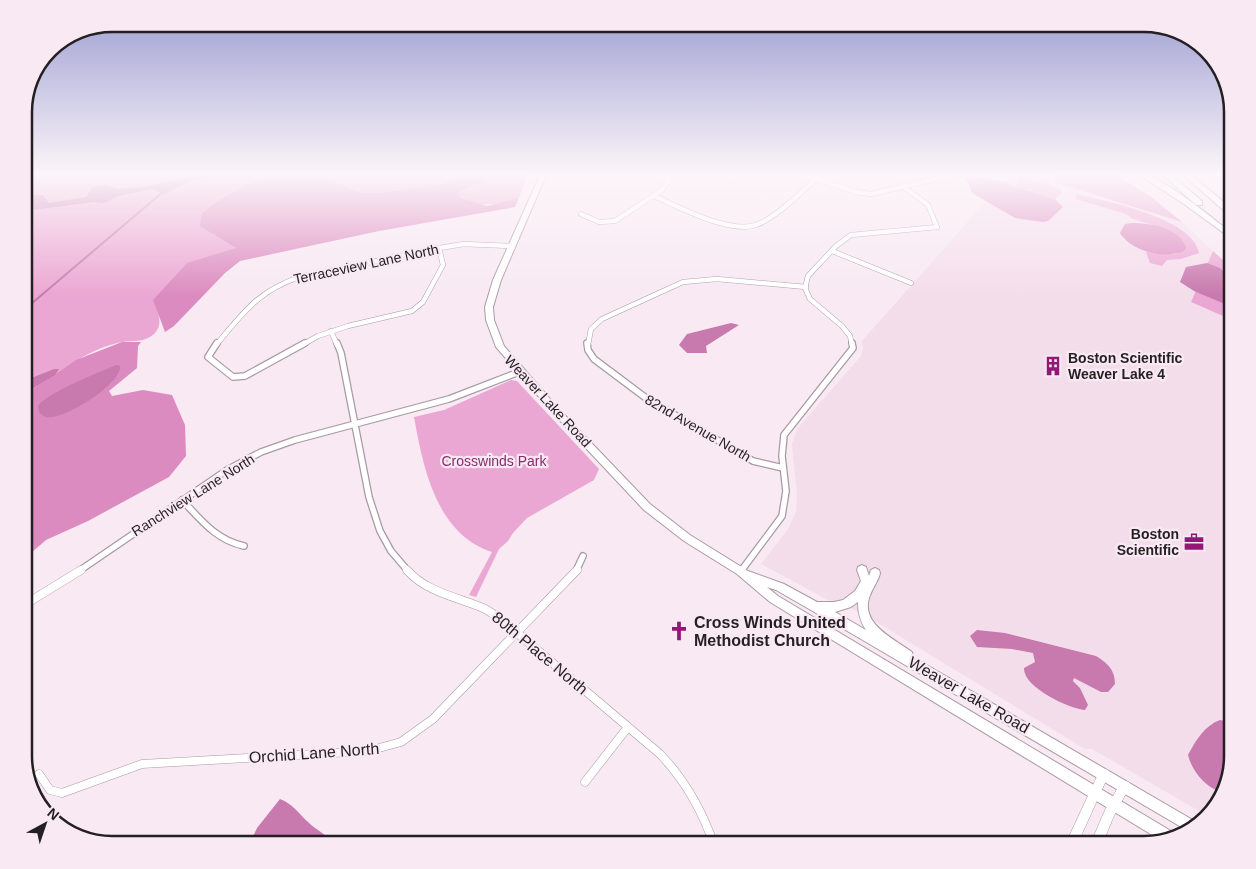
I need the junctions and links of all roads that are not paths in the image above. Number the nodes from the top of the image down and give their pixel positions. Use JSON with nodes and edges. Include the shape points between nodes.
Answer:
{"nodes":[{"id":1,"x":526,"y":214,"type":"edge"},
{"id":2,"x":580,"y":214,"type":"dead end"},
{"id":3,"x":627,"y":214,"type":"edge"},
{"id":4,"x":699,"y":214,"type":"edge"},
{"id":5,"x":772,"y":214,"type":"edge"},
{"id":6,"x":931,"y":214,"type":"edge"},
{"id":7,"x":1202,"y":214,"type":"edge"},
{"id":8,"x":1212,"y":214,"type":"edge"},
{"id":9,"x":1224,"y":224,"type":"edge"},
{"id":10,"x":1224,"y":231,"type":"edge"},
{"id":11,"x":512,"y":246,"type":"junction"},
{"id":12,"x":439,"y":248,"type":"junction"},
{"id":13,"x":832,"y":250,"type":"junction"},
{"id":14,"x":911,"y":283,"type":"dead end"},
{"id":15,"x":806,"y":287,"type":"junction"},
{"id":16,"x":331,"y":331,"type":"junction"},
{"id":17,"x":519,"y":372,"type":"junction"},
{"id":18,"x":355,"y":425,"type":"junction"},
{"id":19,"x":783,"y":468,"type":"junction"},
{"id":20,"x":182,"y":500,"type":"junction"},
{"id":21,"x":244,"y":546,"type":"dead end"},
{"id":22,"x":583,"y":556,"type":"dead end"},
{"id":23,"x":862,"y":570,"type":"dead end"},
{"id":24,"x":741,"y":571,"type":"junction"},
{"id":25,"x":875,"y":573,"type":"dead end"},
{"id":26,"x":33,"y":599,"type":"edge"},
{"id":27,"x":816,"y":607,"type":"junction"},
{"id":28,"x":517,"y":632,"type":"junction"},
{"id":29,"x":924,"y":669,"type":"junction"},
{"id":30,"x":628,"y":727,"type":"junction"},
{"id":31,"x":39,"y":774,"type":"dead end"},
{"id":32,"x":1104,"y":774,"type":"junction"},
{"id":33,"x":585,"y":782,"type":"dead end"},
{"id":34,"x":1125,"y":786,"type":"junction"},
{"id":35,"x":1094,"y":792,"type":"junction"},
{"id":36,"x":1114,"y":804,"type":"junction"},
{"id":37,"x":1187,"y":823,"type":"edge"},
{"id":38,"x":1163,"y":834,"type":"edge"},
{"id":39,"x":711,"y":836,"type":"edge"},
{"id":40,"x":1075,"y":836,"type":"edge"},
{"id":41,"x":1100,"y":836,"type":"edge"}],
"edges":[{"from":1,"to":11,"type":"main road","name":"Weaver Lake Road"},
{"from":2,"to":3,"type":"street","via":[[599,222],[615,221]]},
{"from":4,"to":5,"type":"street","via":[[728,225],[746,227],[762,222]]},
{"from":6,"to":13,"type":"street","via":[[937,227],[851,235]]},
{"from":7,"to":10,"type":"highway"},
{"from":8,"to":9,"type":"highway"},
{"from":11,"to":12,"type":"street","name":"Terraceview Lane North","via":[[471,243]]},
{"from":11,"to":17,"type":"main road","name":"Weaver Lake Road","via":[[492,294],[490,320],[500,348]]},
{"from":12,"to":16,"type":"street","via":[[444,262],[419,306],[412,311]]},
{"from":12,"to":16,"type":"street","name":"Terraceview Lane North","via":[[279,284],[260,295],[208,357],[228,375],[246,376],[311,338]]},
{"from":13,"to":14,"type":"street"},
{"from":13,"to":15,"type":"street","via":[[809,273]]},
{"from":15,"to":19,"type":"street","via":[[818,307],[852,337],[853,348],[788,428],[782,443]]},
{"from":15,"to":19,"type":"street","name":"82nd Avenue North","via":[[705,279],[683,282],[602,319],[590,332],[587,346],[590,354],[646,398],[753,461]]},
{"from":16,"to":18,"type":"street","name":"80th Place North","via":[[341,353]]},
{"from":17,"to":18,"type":"street","name":"Ranchview Lane North","via":[[449,399]]},
{"from":17,"to":24,"type":"main road","name":"Weaver Lake Road","via":[[648,507],[686,538]]},
{"from":18,"to":20,"type":"street","name":"Ranchview Lane North","via":[[260,452]]},
{"from":18,"to":28,"type":"street","name":"80th Place North","via":[[374,516],[397,559],[415,578],[431,588],[485,609]]},
{"from":19,"to":24,"type":"street","via":[[786,491],[782,516]]},
{"from":20,"to":21,"type":"street","via":[[216,535],[233,545]]},
{"from":20,"to":26,"type":"street","name":"Ranchview Lane North"},
{"from":22,"to":28,"type":"street","name":"Orchid Lane North","via":[[575,573]]},
{"from":23,"to":27,"type":"main road","via":[[866,581],[852,602],[830,608]]},
{"from":24,"to":27,"type":"main road","name":"Weaver Lake Road","via":[[780,586]]},
{"from":24,"to":35,"type":"main road","name":"Weaver Lake Road","via":[[774,599],[836,638]]},
{"from":25,"to":29,"type":"main road","via":[[874,583],[863,601],[865,620],[874,632],[898,646]]},
{"from":27,"to":29,"type":"main road","name":"Weaver Lake Road"},
{"from":28,"to":30,"type":"street","name":"80th Place North"},
{"from":28,"to":31,"type":"street","name":"Orchid Lane North","via":[[433,719],[408,738],[385,748],[142,764],[62,793],[50,790]]},
{"from":29,"to":32,"type":"main road","name":"Weaver Lake Road"},
{"from":30,"to":33,"type":"street"},
{"from":30,"to":39,"type":"street","name":"80th Place North","via":[[677,770],[694,796]]},
{"from":32,"to":34,"type":"main road","name":"Weaver Lake Road"},
{"from":32,"to":35,"type":"street"},
{"from":34,"to":36,"type":"street"},
{"from":34,"to":37,"type":"main road","name":"Weaver Lake Road"},
{"from":35,"to":36,"type":"main road","name":"Weaver Lake Road"},
{"from":35,"to":40,"type":"street"},
{"from":36,"to":38,"type":"main road","name":"Weaver Lake Road"},
{"from":36,"to":41,"type":"street"}]}
